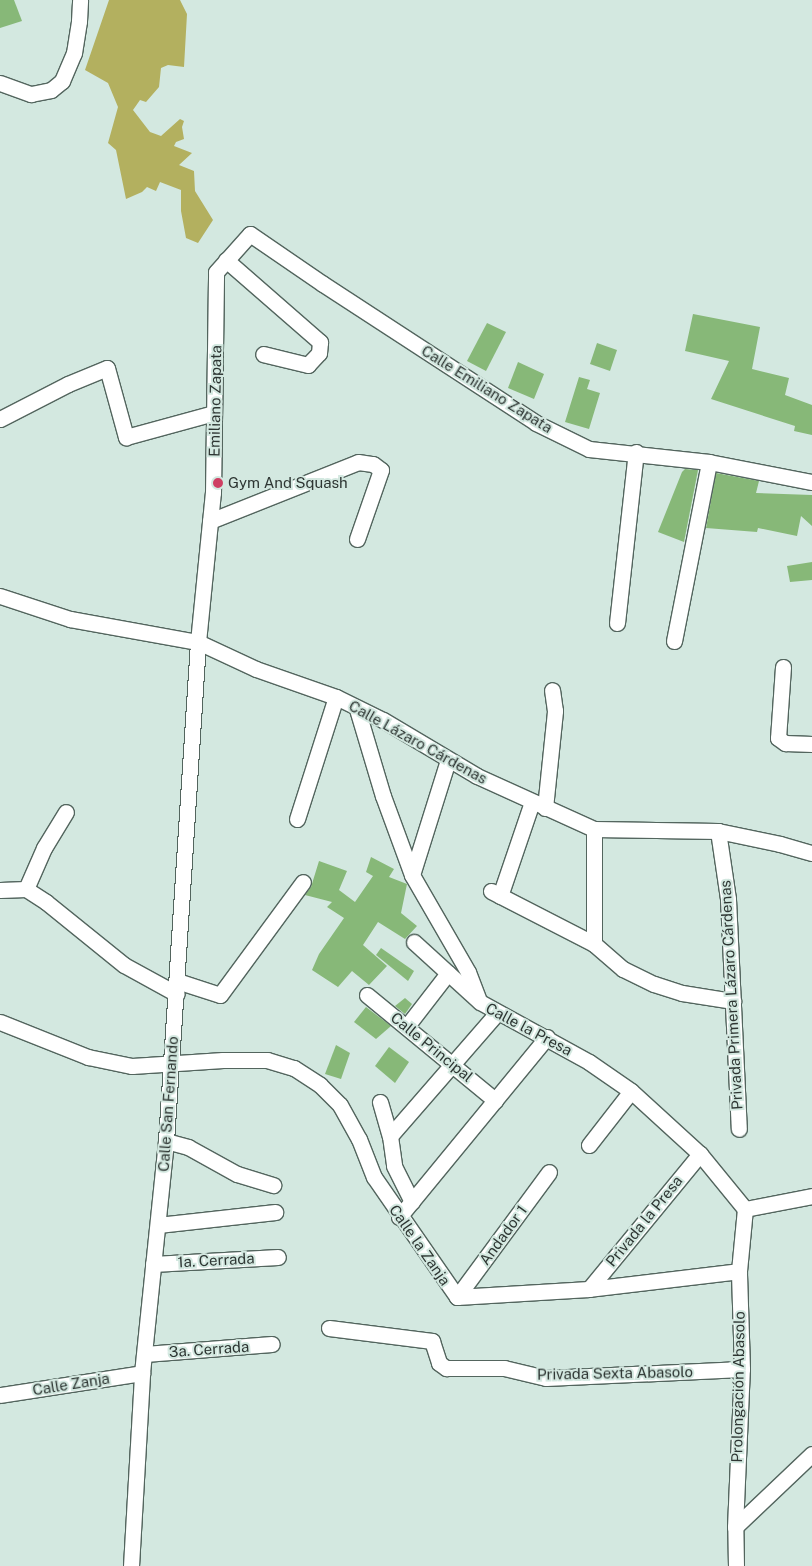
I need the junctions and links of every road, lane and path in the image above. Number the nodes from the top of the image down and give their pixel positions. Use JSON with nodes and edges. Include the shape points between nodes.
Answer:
{"nodes":[{"id":1,"x":80,"y":0,"type":"edge"},
{"id":2,"x":0,"y":83,"type":"edge"},
{"id":3,"x":250,"y":234,"type":"joint"},
{"id":4,"x":226,"y":260,"type":"junction"},
{"id":5,"x":263,"y":354,"type":"dead end"},
{"id":6,"x":214,"y":413,"type":"junction"},
{"id":7,"x":0,"y":419,"type":"edge"},
{"id":8,"x":636,"y":452,"type":"junction"},
{"id":9,"x":709,"y":462,"type":"junction"},
{"id":10,"x":812,"y":482,"type":"edge"},
{"id":11,"x":210,"y":521,"type":"junction"},
{"id":12,"x":357,"y":539,"type":"dead end"},
{"id":13,"x":0,"y":596,"type":"edge"},
{"id":14,"x":617,"y":624,"type":"dead end"},
{"id":15,"x":674,"y":641,"type":"dead end"},
{"id":16,"x":198,"y":642,"type":"junction"},
{"id":17,"x":783,"y":667,"type":"dead end"},
{"id":18,"x":552,"y":690,"type":"dead end"},
{"id":19,"x":336,"y":697,"type":"junction"},
{"id":20,"x":357,"y":709,"type":"junction"},
{"id":21,"x":812,"y":744,"type":"edge"},
{"id":22,"x":448,"y":760,"type":"junction"},
{"id":23,"x":538,"y":805,"type":"junction"},
{"id":24,"x":66,"y":812,"type":"dead end"},
{"id":25,"x":297,"y":819,"type":"dead end"},
{"id":26,"x":594,"y":828,"type":"junction"},
{"id":27,"x":718,"y":831,"type":"junction"},
{"id":28,"x":812,"y":853,"type":"edge"},
{"id":29,"x":412,"y":875,"type":"junction"},
{"id":30,"x":303,"y":882,"type":"dead end"},
{"id":31,"x":26,"y":889,"type":"junction"},
{"id":32,"x":0,"y":890,"type":"edge"},
{"id":33,"x":414,"y":942,"type":"dead end"},
{"id":34,"x":594,"y":944,"type":"junction"},
{"id":35,"x":448,"y":973,"type":"junction"},
{"id":36,"x":177,"y":988,"type":"junction"},
{"id":37,"x":367,"y":995,"type":"dead end"},
{"id":38,"x":733,"y":1001,"type":"junction"},
{"id":39,"x":480,"y":1002,"type":"junction"},
{"id":40,"x":497,"y":1013,"type":"junction"},
{"id":41,"x":0,"y":1022,"type":"edge"},
{"id":42,"x":406,"y":1026,"type":"junction"},
{"id":43,"x":547,"y":1037,"type":"junction"},
{"id":44,"x":171,"y":1064,"type":"junction"},
{"id":45,"x":454,"y":1065,"type":"junction"},
{"id":46,"x":631,"y":1091,"type":"junction"},
{"id":47,"x":495,"y":1100,"type":"junction"},
{"id":48,"x":380,"y":1102,"type":"dead end"},
{"id":49,"x":739,"y":1129,"type":"dead end"},
{"id":50,"x":390,"y":1136,"type":"junction"},
{"id":51,"x":166,"y":1141,"type":"junction"},
{"id":52,"x":589,"y":1146,"type":"dead end"},
{"id":53,"x":700,"y":1154,"type":"junction"},
{"id":54,"x":549,"y":1172,"type":"dead end"},
{"id":55,"x":273,"y":1185,"type":"dead end"},
{"id":56,"x":812,"y":1196,"type":"edge"},
{"id":57,"x":412,"y":1202,"type":"junction"},
{"id":58,"x":745,"y":1209,"type":"junction"},
{"id":59,"x":275,"y":1212,"type":"dead end"},
{"id":60,"x":399,"y":1217,"type":"junction"},
{"id":61,"x":158,"y":1225,"type":"junction"},
{"id":62,"x":278,"y":1257,"type":"dead end"},
{"id":63,"x":153,"y":1264,"type":"junction"},
{"id":64,"x":739,"y":1271,"type":"junction"},
{"id":65,"x":589,"y":1289,"type":"junction"},
{"id":66,"x":457,"y":1297,"type":"junction"},
{"id":67,"x":329,"y":1328,"type":"dead end"},
{"id":68,"x":272,"y":1344,"type":"dead end"},
{"id":69,"x":145,"y":1354,"type":"junction"},
{"id":70,"x":742,"y":1369,"type":"junction"},
{"id":71,"x":142,"y":1374,"type":"junction"},
{"id":72,"x":0,"y":1395,"type":"edge"},
{"id":73,"x":812,"y":1454,"type":"edge"},
{"id":74,"x":735,"y":1527,"type":"junction"},
{"id":75,"x":131,"y":1566,"type":"edge"},
{"id":76,"x":736,"y":1566,"type":"edge"}],
"edges":[{"from":1,"to":2,"type":"street","via":[[74,53],[62,81],[52,90],[31,94]]},
{"from":3,"to":4,"type":"street","name":"Emiliano Zapata"},
{"from":3,"to":8,"type":"street","name":"Calle Emiliano Zapata","via":[[536,422],[589,448]]},
{"from":4,"to":5,"type":"street","via":[[320,342],[319,353],[308,365]]},
{"from":4,"to":6,"type":"street","name":"Emiliano Zapata","via":[[216,272]]},
{"from":6,"to":7,"type":"street","via":[[126,437],[107,368]]},
{"from":6,"to":11,"type":"street","name":"Emiliano Zapata"},
{"from":8,"to":9,"type":"street","name":"Calle Emiliano Zapata"},
{"from":8,"to":14,"type":"street"},
{"from":9,"to":10,"type":"street","name":"Calle Emiliano Zapata"},
{"from":9,"to":15,"type":"street"},
{"from":11,"to":12,"type":"street","via":[[358,462],[373,464],[381,470]]},
{"from":11,"to":16,"type":"street","name":"Emiliano Zapata"},
{"from":13,"to":16,"type":"street","name":"Calle Lázaro Cárdenas","via":[[70,620]]},
{"from":16,"to":19,"type":"street","name":"Calle Lázaro Cárdenas","via":[[256,669]]},
{"from":16,"to":36,"type":"street","name":"Calle San Fernando"},
{"from":17,"to":21,"type":"street","via":[[778,738],[785,743]]},
{"from":18,"to":23,"type":"street","via":[[555,711]]},
{"from":19,"to":20,"type":"street","name":"Calle Lázaro Cárdenas"},
{"from":19,"to":25,"type":"street"},
{"from":20,"to":22,"type":"street","name":"Calle Lázaro Cárdenas","via":[[382,720]]},
{"from":20,"to":29,"type":"street","name":"Calle la Presa","via":[[383,796]]},
{"from":22,"to":23,"type":"street","name":"Calle Lázaro Cárdenas"},
{"from":22,"to":29,"type":"street"},
{"from":23,"to":26,"type":"street","name":"Calle Lázaro Cárdenas"},
{"from":23,"to":34,"type":"street","via":[[496,894]]},
{"from":24,"to":31,"type":"street","via":[[44,848]]},
{"from":26,"to":27,"type":"street","name":"Calle Lázaro Cárdenas"},
{"from":26,"to":34,"type":"street"},
{"from":27,"to":28,"type":"street","name":"Calle Lázaro Cárdenas"},
{"from":27,"to":38,"type":"street","name":"Privada Primera Lázaro Cárdenas","via":[[728,899]]},
{"from":29,"to":39,"type":"street","name":"Calle la Presa","via":[[468,972]]},
{"from":30,"to":36,"type":"street","via":[[220,995]]},
{"from":31,"to":32,"type":"street"},
{"from":31,"to":36,"type":"street","via":[[124,966]]},
{"from":33,"to":35,"type":"street"},
{"from":34,"to":38,"type":"street","via":[[623,969],[654,984],[682,993]]},
{"from":35,"to":39,"type":"street"},
{"from":35,"to":42,"type":"street"},
{"from":36,"to":44,"type":"street","name":"Calle San Fernando"},
{"from":37,"to":42,"type":"street","name":"Calle Principal"},
{"from":38,"to":49,"type":"street","name":"Privada Primera Lázaro Cárdenas"},
{"from":39,"to":40,"type":"street","name":"Calle la Presa"},
{"from":40,"to":43,"type":"street","name":"Calle la Presa"},
{"from":40,"to":45,"type":"street"},
{"from":41,"to":44,"type":"street","name":"Calle la Zanja","via":[[88,1057],[132,1066]]},
{"from":42,"to":45,"type":"street","name":"Calle Principal"},
{"from":43,"to":46,"type":"street","name":"Calle la Presa"},
{"from":43,"to":47,"type":"street"},
{"from":44,"to":51,"type":"street","name":"Calle San Fernando"},
{"from":44,"to":60,"type":"street","name":"Calle la Zanja","via":[[267,1060],[294,1068],[320,1085],[340,1105],[359,1139],[374,1177]]},
{"from":45,"to":47,"type":"street","name":"Calle Principal"},
{"from":45,"to":50,"type":"street"},
{"from":46,"to":52,"type":"street"},
{"from":46,"to":53,"type":"street","name":"Calle la Presa"},
{"from":47,"to":57,"type":"street"},
{"from":48,"to":50,"type":"street"},
{"from":50,"to":57,"type":"street","via":[[394,1166]]},
{"from":51,"to":55,"type":"street","via":[[188,1147],[237,1174]]},
{"from":51,"to":61,"type":"street","name":"Calle San Fernando"},
{"from":53,"to":58,"type":"street","name":"Calle la Presa"},
{"from":53,"to":65,"type":"street","name":"Privada la Presa"},
{"from":54,"to":66,"type":"street","name":"Andador 1"},
{"from":56,"to":58,"type":"street"},
{"from":57,"to":60,"type":"street"},
{"from":58,"to":64,"type":"street","name":"Prolongación Abasolo"},
{"from":59,"to":61,"type":"street"},
{"from":60,"to":66,"type":"street","name":"Calle la Zanja"},
{"from":61,"to":63,"type":"street","name":"Calle San Fernando"},
{"from":62,"to":63,"type":"street","name":"1a. Cerrada"},
{"from":63,"to":69,"type":"street","name":"Calle San Fernando"},
{"from":64,"to":65,"type":"street","name":"Calle la Zanja"},
{"from":64,"to":70,"type":"street","name":"Prolongación Abasolo"},
{"from":65,"to":66,"type":"street","name":"Calle la Zanja"},
{"from":67,"to":70,"type":"street","name":"Privada Sexta Abasolo","via":[[432,1341],[440,1363],[446,1368],[504,1368],[546,1378]]},
{"from":68,"to":69,"type":"street","name":"3a. Cerrada"},
{"from":69,"to":71,"type":"street","name":"Calle San Fernando"},
{"from":70,"to":74,"type":"street","name":"Prolongación Abasolo"},
{"from":71,"to":72,"type":"street","name":"Calle Zanja"},
{"from":71,"to":75,"type":"street","name":"Calle San Fernando"},
{"from":73,"to":74,"type":"street"},
{"from":74,"to":76,"type":"street","name":"Prolongación Abasolo"}]}
